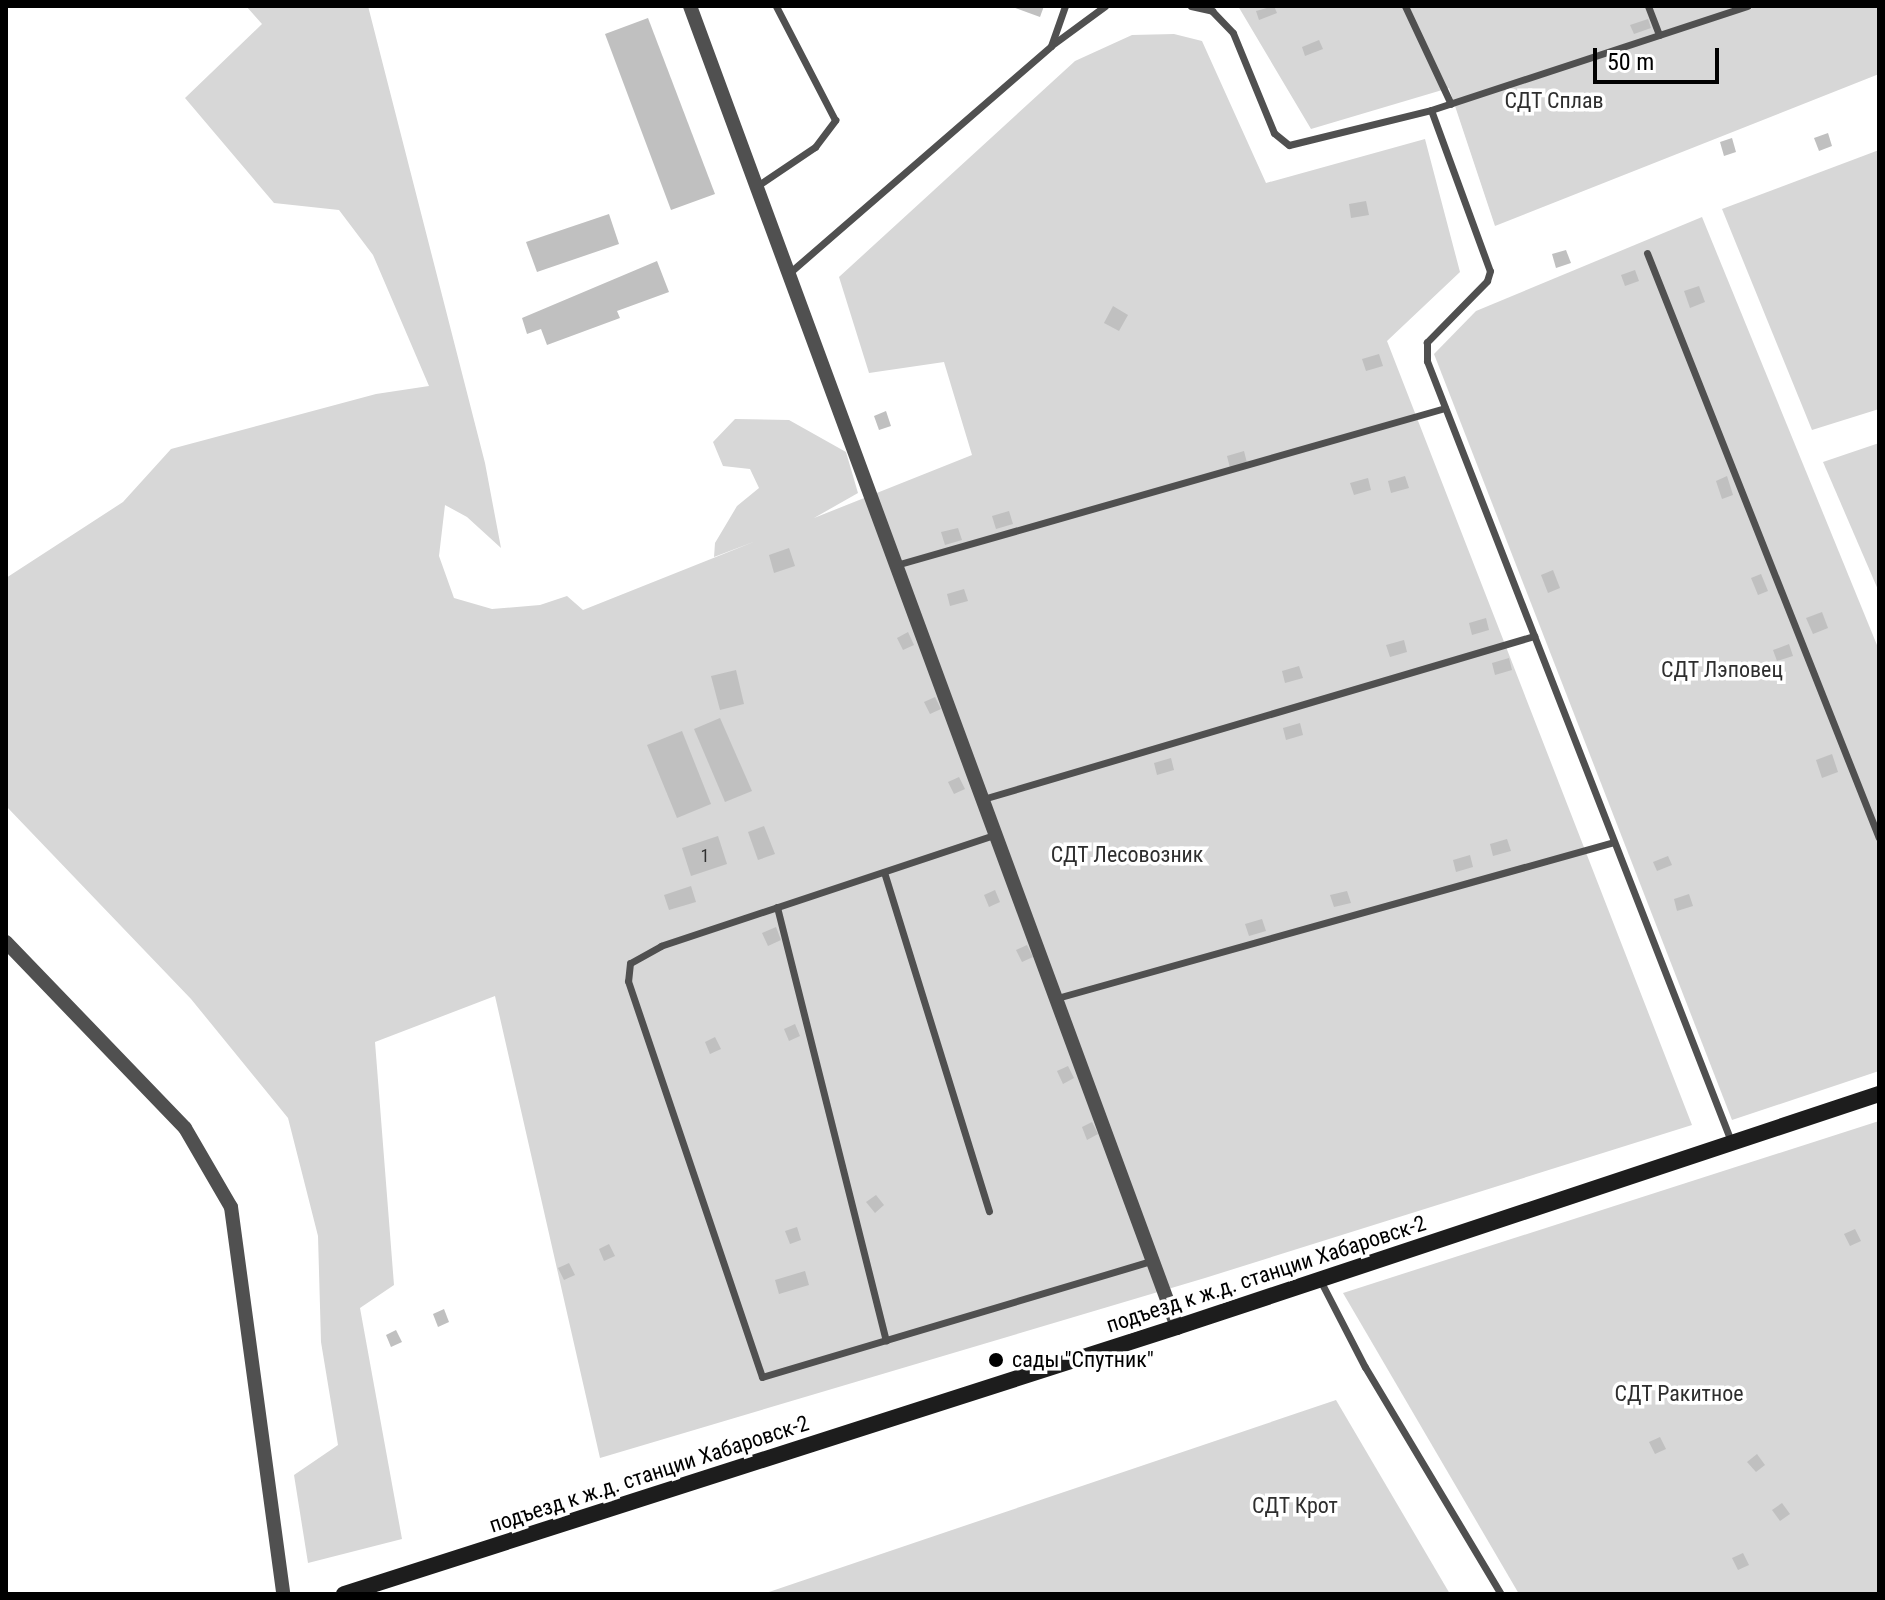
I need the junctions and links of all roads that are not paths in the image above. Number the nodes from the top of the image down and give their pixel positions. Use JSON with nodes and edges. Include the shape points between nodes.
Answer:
{"nodes":[{"id":1,"x":690,"y":6,"type":"edge"},
{"id":2,"x":776,"y":6,"type":"edge"},
{"id":3,"x":1065,"y":6,"type":"edge"},
{"id":4,"x":1105,"y":6,"type":"edge"},
{"id":5,"x":1191,"y":6,"type":"edge"},
{"id":6,"x":1405,"y":6,"type":"edge"},
{"id":7,"x":1648,"y":6,"type":"edge"},
{"id":8,"x":1747,"y":6,"type":"edge"},
{"id":9,"x":1659,"y":35,"type":"junction"},
{"id":10,"x":1051,"y":46,"type":"junction"},
{"id":11,"x":1451,"y":104,"type":"junction"},
{"id":12,"x":1431,"y":110,"type":"junction"},
{"id":13,"x":755,"y":187,"type":"junction"},
{"id":14,"x":1647,"y":253,"type":"dead end"},
{"id":15,"x":786,"y":275,"type":"junction"},
{"id":16,"x":1445,"y":408,"type":"junction"},
{"id":17,"x":894,"y":566,"type":"junction"},
{"id":18,"x":1534,"y":636,"type":"junction"},
{"id":19,"x":981,"y":800,"type":"junction"},
{"id":20,"x":994,"y":835,"type":"junction"},
{"id":21,"x":1879,"y":838,"type":"edge"},
{"id":22,"x":1614,"y":842,"type":"junction"},
{"id":23,"x":884,"y":872,"type":"junction"},
{"id":24,"x":777,"y":907,"type":"junction"},
{"id":25,"x":6,"y":942,"type":"edge"},
{"id":26,"x":1055,"y":998,"type":"junction"},
{"id":27,"x":1879,"y":1094,"type":"edge"},
{"id":28,"x":1732,"y":1143,"type":"junction"},
{"id":29,"x":989,"y":1211,"type":"dead end"},
{"id":30,"x":1152,"y":1261,"type":"junction"},
{"id":31,"x":1320,"y":1280,"type":"junction"},
{"id":32,"x":1177,"y":1327,"type":"junction"},
{"id":33,"x":886,"y":1340,"type":"junction"},
{"id":34,"x":283,"y":1594,"type":"edge"},
{"id":35,"x":344,"y":1594,"type":"edge"},
{"id":36,"x":1501,"y":1594,"type":"edge"}],
"edges":[{"from":1,"to":13,"type":"street"},
{"from":2,"to":13,"type":"lane","via":[[835,120],[815,147]]},
{"from":3,"to":10,"type":"lane"},
{"from":4,"to":10,"type":"lane"},
{"from":5,"to":12,"type":"lane","via":[[1212,11],[1233,33],[1274,133],[1289,145]]},
{"from":6,"to":11,"type":"lane"},
{"from":7,"to":9,"type":"lane"},
{"from":8,"to":9,"type":"lane"},
{"from":9,"to":11,"type":"lane"},
{"from":10,"to":15,"type":"lane"},
{"from":11,"to":12,"type":"lane"},
{"from":12,"to":16,"type":"lane","via":[[1490,271],[1487,281],[1427,342],[1427,361]]},
{"from":13,"to":15,"type":"street"},
{"from":14,"to":21,"type":"lane"},
{"from":15,"to":17,"type":"street"},
{"from":16,"to":17,"type":"lane"},
{"from":16,"to":18,"type":"lane"},
{"from":17,"to":19,"type":"street"},
{"from":18,"to":19,"type":"lane"},
{"from":18,"to":22,"type":"lane"},
{"from":19,"to":20,"type":"street"},
{"from":20,"to":23,"type":"lane"},
{"from":20,"to":26,"type":"street"},
{"from":22,"to":26,"type":"lane"},
{"from":22,"to":28,"type":"lane"},
{"from":23,"to":24,"type":"lane"},
{"from":23,"to":29,"type":"lane"},
{"from":24,"to":33,"type":"lane"},
{"from":24,"to":33,"type":"lane","via":[[646,952],[630,963],[628,981],[762,1377]]},
{"from":25,"to":34,"type":"street","via":[[185,1128],[231,1207]]},
{"from":26,"to":30,"type":"street"},
{"from":27,"to":28,"type":"street","name":"подъезд к ж.д. станции Хабаровск-2"},
{"from":28,"to":31,"type":"street","name":"подъезд к ж.д. станции Хабаровск-2"},
{"from":30,"to":32,"type":"street"},
{"from":30,"to":33,"type":"lane"},
{"from":31,"to":32,"type":"street","name":"подъезд к ж.д. станции Хабаровск-2"},
{"from":31,"to":36,"type":"lane","via":[[1365,1367]]},
{"from":32,"to":35,"type":"street","name":"подъезд к ж.д. станции Хабаровск-2"}]}
